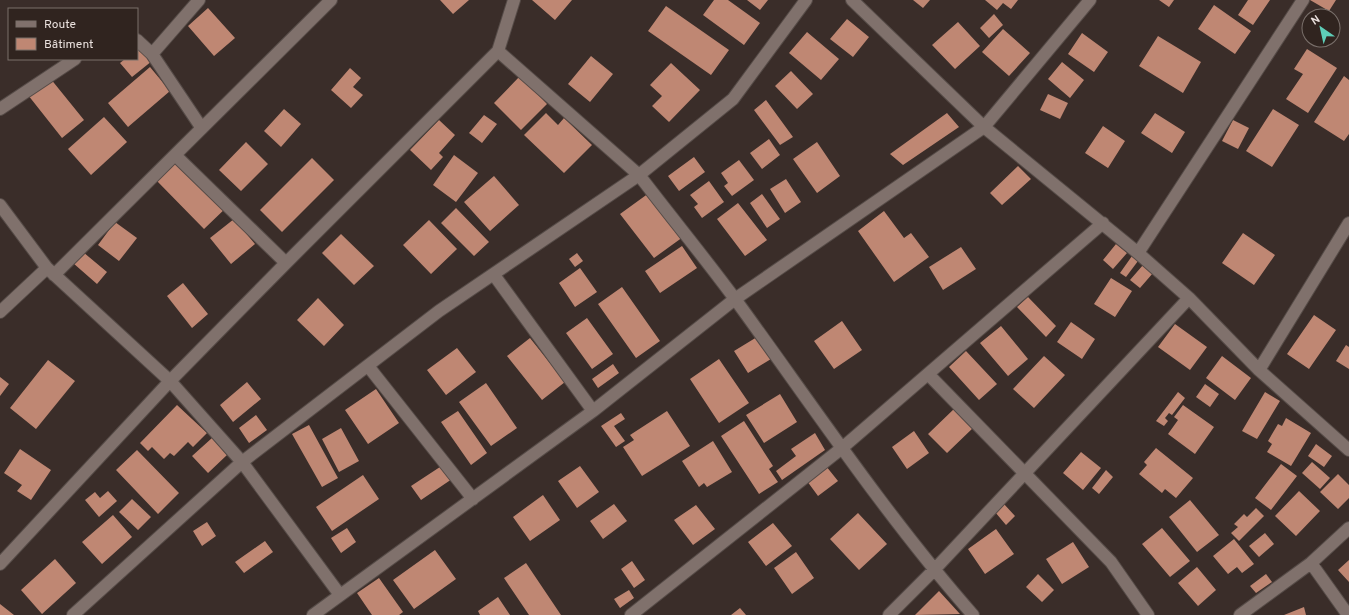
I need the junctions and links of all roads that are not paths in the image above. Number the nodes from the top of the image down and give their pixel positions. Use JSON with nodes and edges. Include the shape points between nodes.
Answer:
{"nodes":[{"id":1,"x":199,"y":0,"type":"edge"},
{"id":2,"x":331,"y":0,"type":"edge"},
{"id":3,"x":514,"y":0,"type":"edge"},
{"id":4,"x":806,"y":0,"type":"edge"},
{"id":5,"x":852,"y":0,"type":"edge"},
{"id":6,"x":1090,"y":0,"type":"edge"},
{"id":7,"x":1303,"y":0,"type":"edge"},
{"id":8,"x":138,"y":41,"type":"edge"},
{"id":9,"x":498,"y":51,"type":"junction"},
{"id":10,"x":152,"y":54,"type":"junction"},
{"id":11,"x":74,"y":60,"type":"edge"},
{"id":12,"x":0,"y":109,"type":"edge"},
{"id":13,"x":201,"y":127,"type":"junction"},
{"id":14,"x":984,"y":127,"type":"junction"},
{"id":15,"x":175,"y":155,"type":"junction"},
{"id":16,"x":639,"y":175,"type":"junction"},
{"id":17,"x":0,"y":205,"type":"edge"},
{"id":18,"x":1103,"y":223,"type":"junction"},
{"id":19,"x":1349,"y":223,"type":"edge"},
{"id":20,"x":1138,"y":252,"type":"junction"},
{"id":21,"x":286,"y":263,"type":"junction"},
{"id":22,"x":51,"y":271,"type":"junction"},
{"id":23,"x":494,"y":276,"type":"junction"},
{"id":24,"x":1189,"y":298,"type":"junction"},
{"id":25,"x":735,"y":299,"type":"junction"},
{"id":26,"x":0,"y":312,"type":"edge"},
{"id":27,"x":368,"y":366,"type":"junction"},
{"id":28,"x":1259,"y":370,"type":"junction"},
{"id":29,"x":928,"y":374,"type":"junction"},
{"id":30,"x":170,"y":381,"type":"junction"},
{"id":31,"x":593,"y":411,"type":"junction"},
{"id":32,"x":842,"y":448,"type":"junction"},
{"id":33,"x":1349,"y":450,"type":"edge"},
{"id":34,"x":242,"y":462,"type":"junction"},
{"id":35,"x":1026,"y":472,"type":"junction"},
{"id":36,"x":473,"y":498,"type":"junction"},
{"id":37,"x":1349,"y":528,"type":"edge"},
{"id":38,"x":1311,"y":563,"type":"junction"},
{"id":39,"x":0,"y":564,"type":"edge"},
{"id":40,"x":934,"y":570,"type":"junction"},
{"id":41,"x":340,"y":595,"type":"junction"},
{"id":42,"x":73,"y":615,"type":"edge"},
{"id":43,"x":313,"y":615,"type":"edge"},
{"id":44,"x":631,"y":615,"type":"edge"},
{"id":45,"x":889,"y":615,"type":"edge"},
{"id":46,"x":973,"y":615,"type":"edge"},
{"id":47,"x":1148,"y":615,"type":"edge"},
{"id":48,"x":1240,"y":615,"type":"edge"},
{"id":49,"x":1348,"y":615,"type":"edge"}],
"edges":[{"from":1,"to":10,"type":"street"},
{"from":2,"to":13,"type":"street"},
{"from":3,"to":9,"type":"street"},
{"from":4,"to":16,"type":"street","via":[[733,99]]},
{"from":5,"to":14,"type":"street"},
{"from":6,"to":14,"type":"street"},
{"from":7,"to":20,"type":"street"},
{"from":8,"to":10,"type":"street"},
{"from":9,"to":16,"type":"street"},
{"from":9,"to":21,"type":"street"},
{"from":10,"to":13,"type":"street"},
{"from":11,"to":12,"type":"street"},
{"from":13,"to":15,"type":"street"},
{"from":14,"to":18,"type":"street"},
{"from":14,"to":25,"type":"street"},
{"from":15,"to":21,"type":"street"},
{"from":15,"to":22,"type":"street"},
{"from":16,"to":23,"type":"street"},
{"from":16,"to":25,"type":"street"},
{"from":17,"to":22,"type":"street"},
{"from":18,"to":20,"type":"street"},
{"from":18,"to":29,"type":"street"},
{"from":19,"to":28,"type":"street"},
{"from":20,"to":24,"type":"street"},
{"from":21,"to":30,"type":"street"},
{"from":22,"to":26,"type":"street"},
{"from":22,"to":30,"type":"street"},
{"from":23,"to":27,"type":"street","via":[[439,311]]},
{"from":23,"to":31,"type":"street"},
{"from":24,"to":28,"type":"street"},
{"from":24,"to":35,"type":"street"},
{"from":25,"to":31,"type":"street"},
{"from":25,"to":32,"type":"street"},
{"from":27,"to":34,"type":"street"},
{"from":27,"to":36,"type":"street"},
{"from":28,"to":33,"type":"street"},
{"from":29,"to":32,"type":"street"},
{"from":29,"to":35,"type":"street"},
{"from":30,"to":34,"type":"street"},
{"from":30,"to":39,"type":"street"},
{"from":31,"to":36,"type":"street"},
{"from":32,"to":40,"type":"street"},
{"from":32,"to":44,"type":"street"},
{"from":34,"to":41,"type":"street"},
{"from":34,"to":42,"type":"street"},
{"from":35,"to":40,"type":"street"},
{"from":35,"to":47,"type":"street","via":[[1111,562]]},
{"from":36,"to":41,"type":"street"},
{"from":37,"to":38,"type":"street"},
{"from":38,"to":48,"type":"street"},
{"from":38,"to":49,"type":"street"},
{"from":40,"to":45,"type":"street"},
{"from":40,"to":46,"type":"street"},
{"from":41,"to":43,"type":"street"}]}
